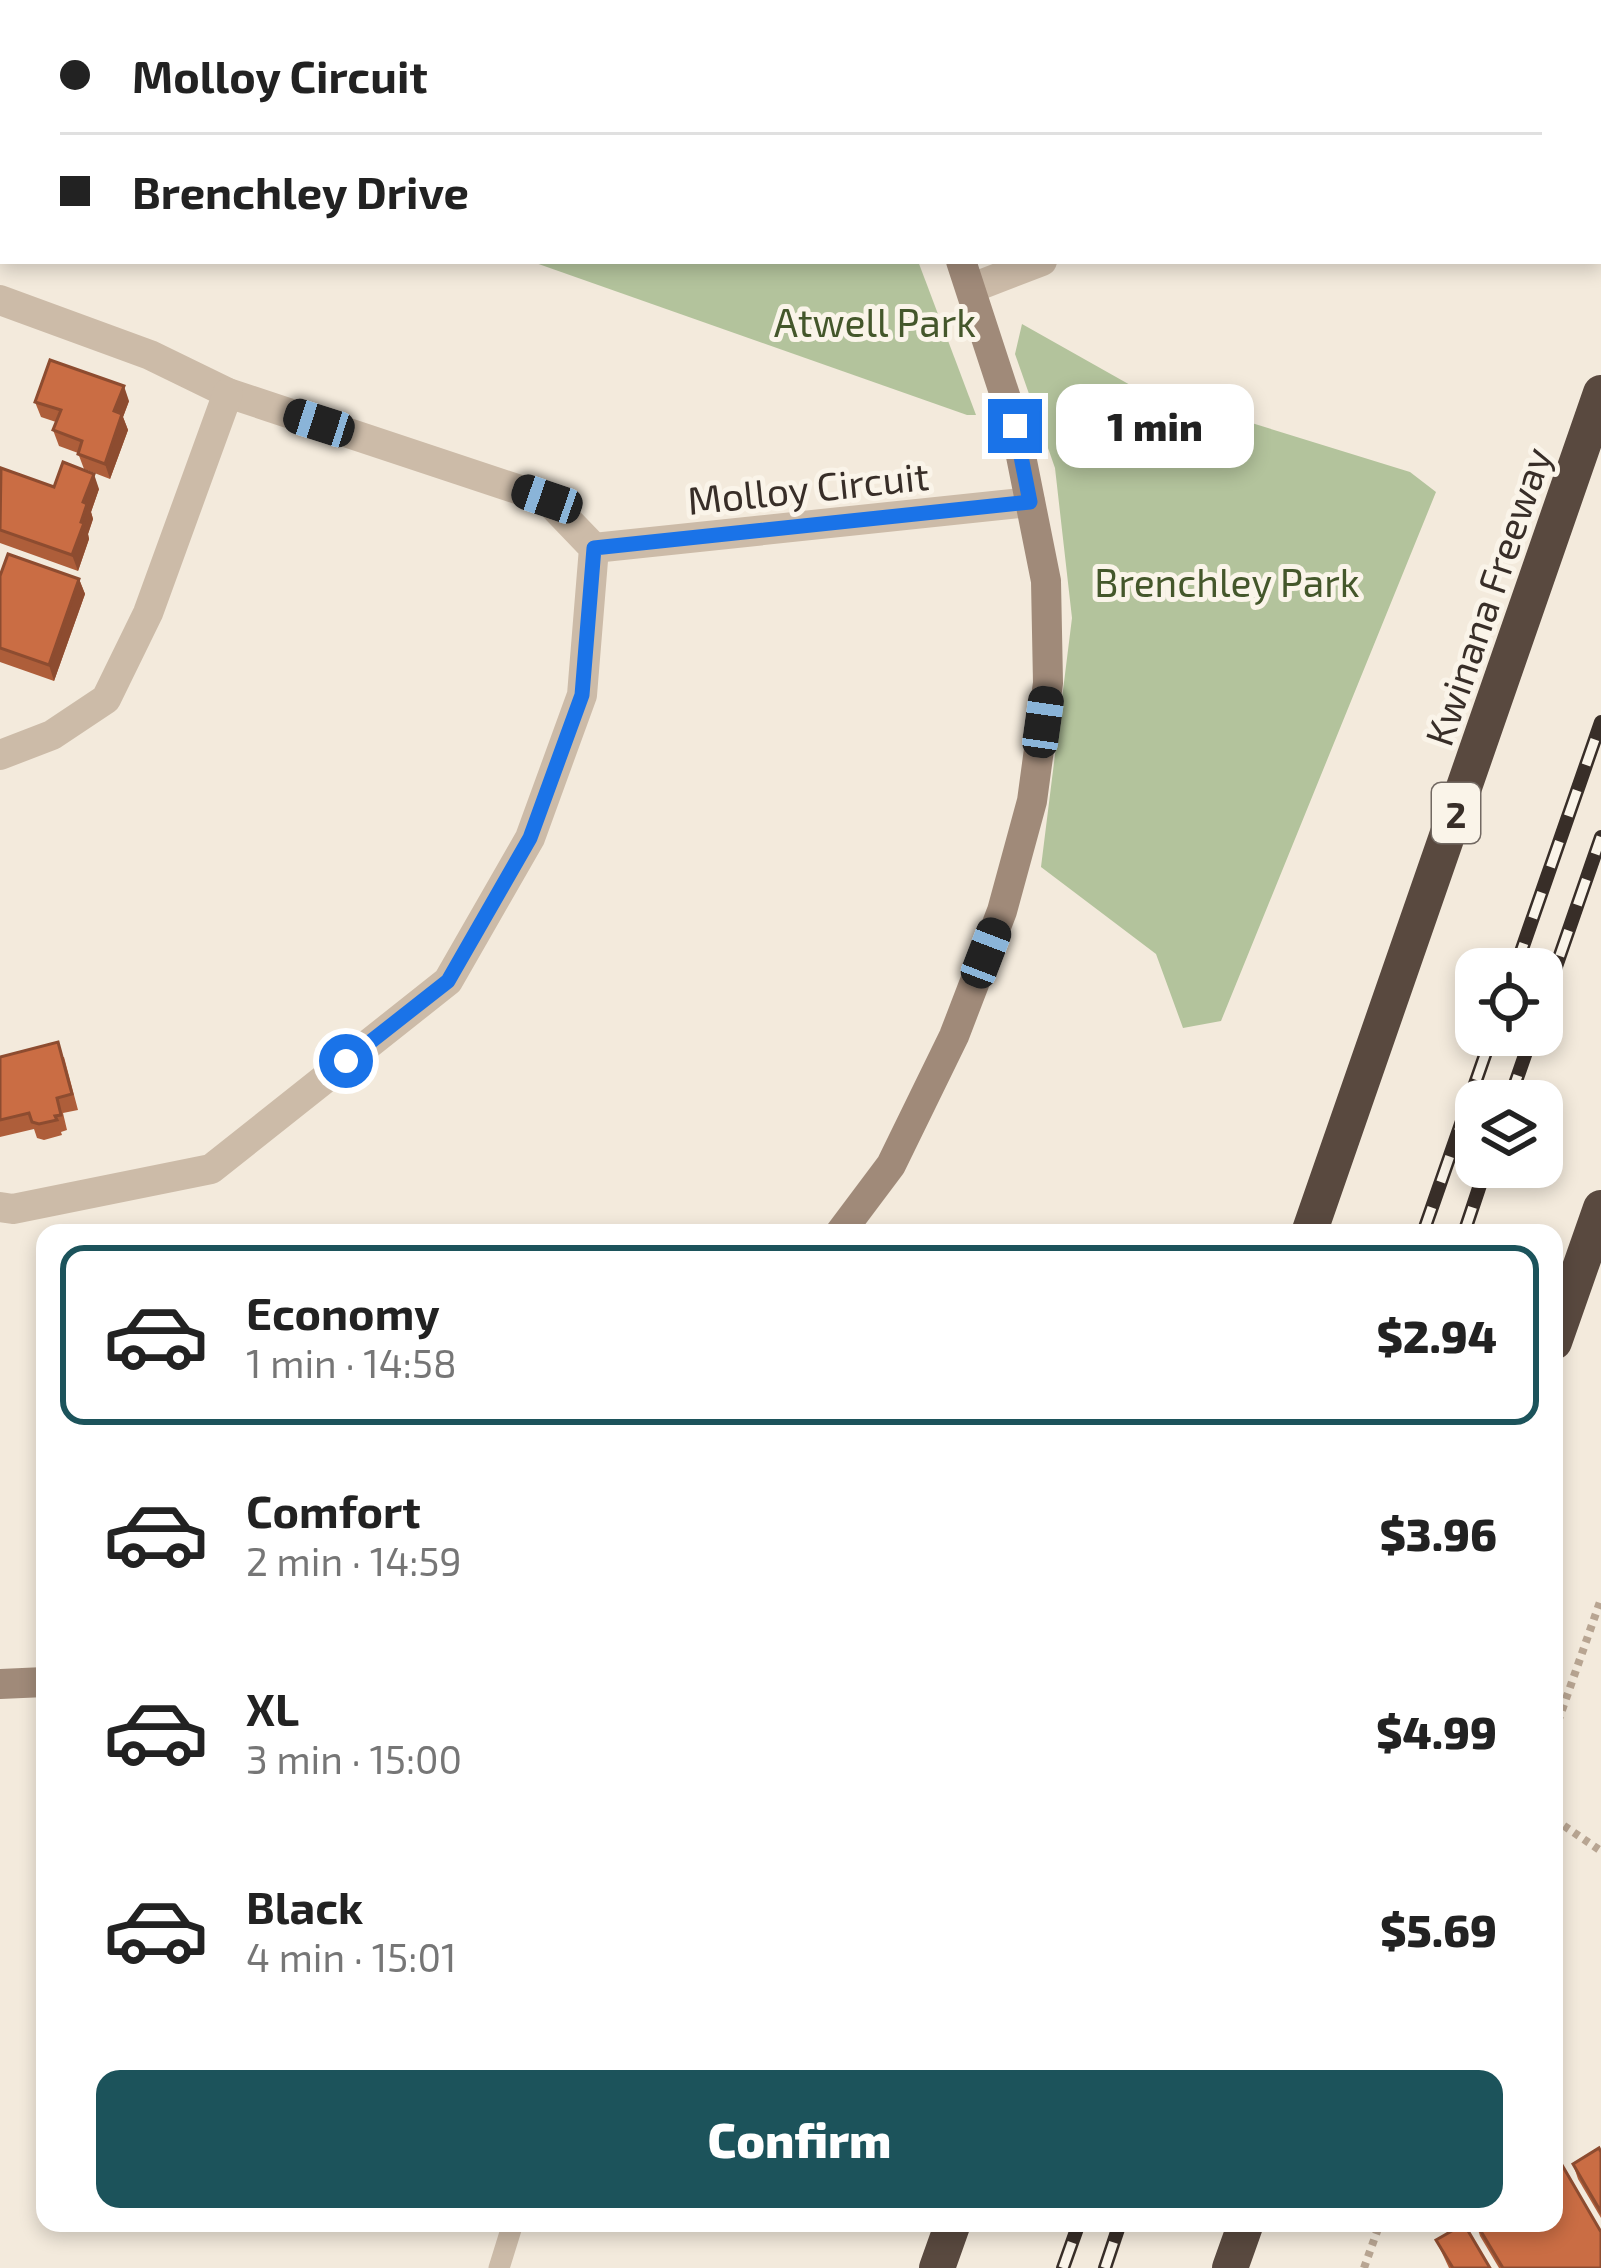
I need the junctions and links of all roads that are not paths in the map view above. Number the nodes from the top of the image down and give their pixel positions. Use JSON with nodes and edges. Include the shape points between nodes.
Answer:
{"nodes":[{"id":1,"x":1026,"y":264,"type":"edge"},
{"id":2,"x":967,"y":275,"type":"edge"},
{"id":3,"x":0,"y":300,"type":"edge"},
{"id":4,"x":228,"y":393,"type":"junction"},
{"id":5,"x":1601,"y":393,"type":"edge"},
{"id":6,"x":1030,"y":502,"type":"junction"},
{"id":7,"x":594,"y":548,"type":"junction"},
{"id":8,"x":0,"y":755,"type":"edge"},
{"id":9,"x":0,"y":1207,"type":"edge"},
{"id":10,"x":1601,"y":1208,"type":"edge"},
{"id":11,"x":847,"y":1224,"type":"edge"},
{"id":12,"x":1313,"y":1224,"type":"edge"},
{"id":13,"x":1563,"y":1316,"type":"edge"},
{"id":14,"x":36,"y":1682,"type":"edge"},
{"id":15,"x":0,"y":1684,"type":"edge"},
{"id":16,"x":510,"y":2232,"type":"edge"},
{"id":17,"x":950,"y":2232,"type":"edge"},
{"id":18,"x":1243,"y":2232,"type":"edge"},
{"id":19,"x":499,"y":2268,"type":"edge"},
{"id":20,"x":937,"y":2268,"type":"edge"},
{"id":21,"x":1231,"y":2268,"type":"edge"}],
"edges":[{"from":1,"to":2,"type":"street"},
{"from":2,"to":6,"type":"street"},
{"from":3,"to":4,"type":"street"},
{"from":4,"to":7,"type":"street","via":[[547,499]]},
{"from":4,"to":8,"type":"street","via":[[148,613],[106,699],[52,735]]},
{"from":5,"to":12,"type":"highway","name":"Kwinana Freeway","number":"2"},
{"from":6,"to":7,"type":"street","name":"Molloy Circuit"},
{"from":6,"to":11,"type":"street","via":[[1046,581],[1048,683],[1032,801],[1002,911],[954,1036],[891,1165]]},
{"from":7,"to":9,"type":"street","via":[[582,695],[530,838],[448,981],[211,1169]]},
{"from":10,"to":13,"type":"highway"},
{"from":14,"to":15,"type":"street"},
{"from":16,"to":19,"type":"lane"},
{"from":17,"to":20,"type":"highway"},
{"from":18,"to":21,"type":"highway"}]}
